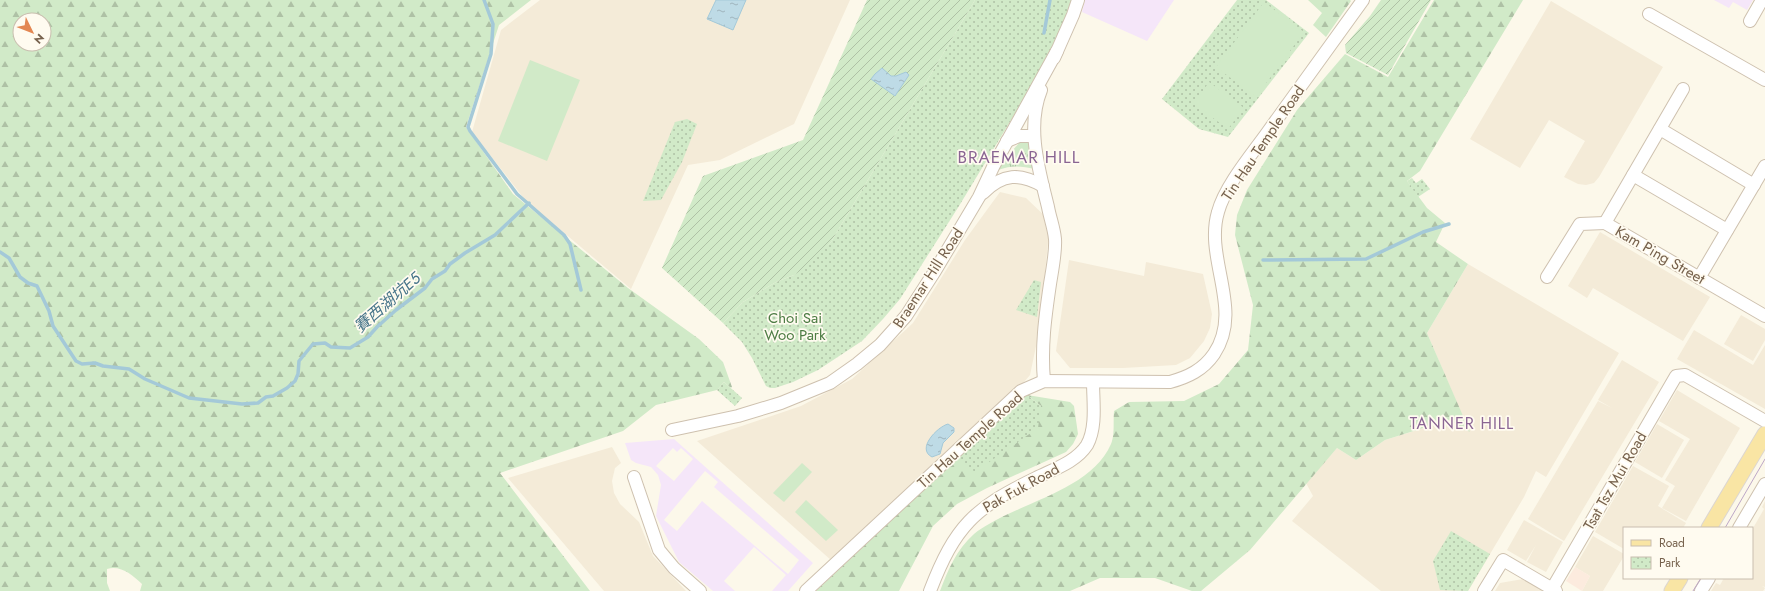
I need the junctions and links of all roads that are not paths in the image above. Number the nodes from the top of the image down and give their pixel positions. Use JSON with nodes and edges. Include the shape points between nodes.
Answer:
{"nodes":[{"id":1,"x":1078,"y":0,"type":"edge"},
{"id":2,"x":1363,"y":0,"type":"edge"},
{"id":3,"x":1762,"y":0,"type":"edge"},
{"id":4,"x":1649,"y":14,"type":"dead end"},
{"id":5,"x":1750,"y":21,"type":"dead end"},
{"id":6,"x":1057,"y":51,"type":"junction"},
{"id":7,"x":1765,"y":80,"type":"edge"},
{"id":8,"x":1683,"y":89,"type":"dead end"},
{"id":9,"x":1660,"y":129,"type":"junction"},
{"id":10,"x":1034,"y":136,"type":"junction"},
{"id":11,"x":1007,"y":141,"type":"junction"},
{"id":12,"x":1765,"y":166,"type":"edge"},
{"id":13,"x":1633,"y":175,"type":"junction"},
{"id":14,"x":1754,"y":184,"type":"junction"},
{"id":15,"x":1043,"y":186,"type":"junction"},
{"id":16,"x":979,"y":197,"type":"junction"},
{"id":17,"x":1605,"y":223,"type":"junction"},
{"id":18,"x":1727,"y":230,"type":"junction"},
{"id":19,"x":1547,"y":277,"type":"dead end"},
{"id":20,"x":1699,"y":278,"type":"junction"},
{"id":21,"x":1765,"y":316,"type":"edge"},
{"id":22,"x":1044,"y":381,"type":"junction"},
{"id":23,"x":1093,"y":382,"type":"junction"},
{"id":24,"x":1765,"y":421,"type":"edge"},
{"id":25,"x":672,"y":430,"type":"dead end"},
{"id":26,"x":1765,"y":434,"type":"edge"},
{"id":27,"x":634,"y":476,"type":"dead end"},
{"id":28,"x":1765,"y":484,"type":"edge"},
{"id":29,"x":1710,"y":527,"type":"edge"},
{"id":30,"x":1740,"y":527,"type":"edge"},
{"id":31,"x":1679,"y":579,"type":"edge"},
{"id":32,"x":1708,"y":579,"type":"edge"},
{"id":33,"x":1554,"y":590,"type":"edge"},
{"id":34,"x":700,"y":591,"type":"edge"},
{"id":35,"x":806,"y":591,"type":"edge"},
{"id":36,"x":930,"y":591,"type":"edge"},
{"id":37,"x":1484,"y":591,"type":"edge"},
{"id":38,"x":1672,"y":591,"type":"edge"},
{"id":39,"x":1701,"y":591,"type":"edge"}],
"edges":[{"from":1,"to":6,"type":"street","name":"Braemar Hill Road"},
{"from":2,"to":23,"type":"street","name":"Tin Hau Temple Road","via":[[1249,158],[1221,204],[1216,220],[1215,239],[1226,317],[1222,338],[1212,357],[1198,371],[1170,382]]},
{"from":3,"to":5,"type":"street"},
{"from":4,"to":7,"type":"street"},
{"from":6,"to":10,"type":"street","name":"Braemar Hill Road","via":[[1038,97]]},
{"from":6,"to":11,"type":"street","name":"Braemar Hill Road"},
{"from":8,"to":9,"type":"street","name":"Kam Ping Street"},
{"from":9,"to":13,"type":"street","name":"Kam Ping Street"},
{"from":9,"to":14,"type":"street"},
{"from":10,"to":11,"type":"street","via":[[1018,136]]},
{"from":10,"to":15,"type":"street","name":"Braemar Hill Road"},
{"from":11,"to":16,"type":"street","name":"Braemar Hill Road"},
{"from":12,"to":14,"type":"street"},
{"from":13,"to":17,"type":"street","name":"Kam Ping Street"},
{"from":13,"to":18,"type":"street"},
{"from":14,"to":18,"type":"street"},
{"from":15,"to":16,"type":"street","name":"Braemar Hill Road","via":[[1032,180],[1011,177],[992,185]]},
{"from":15,"to":22,"type":"street","name":"Braemar Hill Road","via":[[1054,226],[1055,242],[1042,356]]},
{"from":16,"to":25,"type":"street","name":"Braemar Hill Road","via":[[906,316],[880,345],[858,364],[830,383],[782,403],[738,416]]},
{"from":17,"to":19,"type":"street","via":[[1580,224]]},
{"from":17,"to":20,"type":"street","name":"Kam Ping Street"},
{"from":18,"to":20,"type":"street"},
{"from":20,"to":21,"type":"street","name":"Kam Ping Street"},
{"from":22,"to":23,"type":"street","name":"Tin Hau Temple Road"},
{"from":22,"to":35,"type":"street","name":"Tin Hau Temple Road","via":[[1021,391]]},
{"from":23,"to":36,"type":"street","name":"Pak Fuk Road","via":[[1093,415],[1089,439],[1080,453],[1063,465],[986,505],[969,520],[952,542]]},
{"from":24,"to":33,"type":"street","name":"Tsat Tsz Mui Road","via":[[1687,376],[1679,375],[1672,382]]},
{"from":26,"to":29,"type":"main road"},
{"from":27,"to":34,"type":"street","via":[[660,550],[674,568]]},
{"from":28,"to":30,"type":"street"},
{"from":31,"to":38,"type":"main road"},
{"from":32,"to":39,"type":"street"},
{"from":33,"to":37,"type":"street","via":[[1503,560]]}]}
